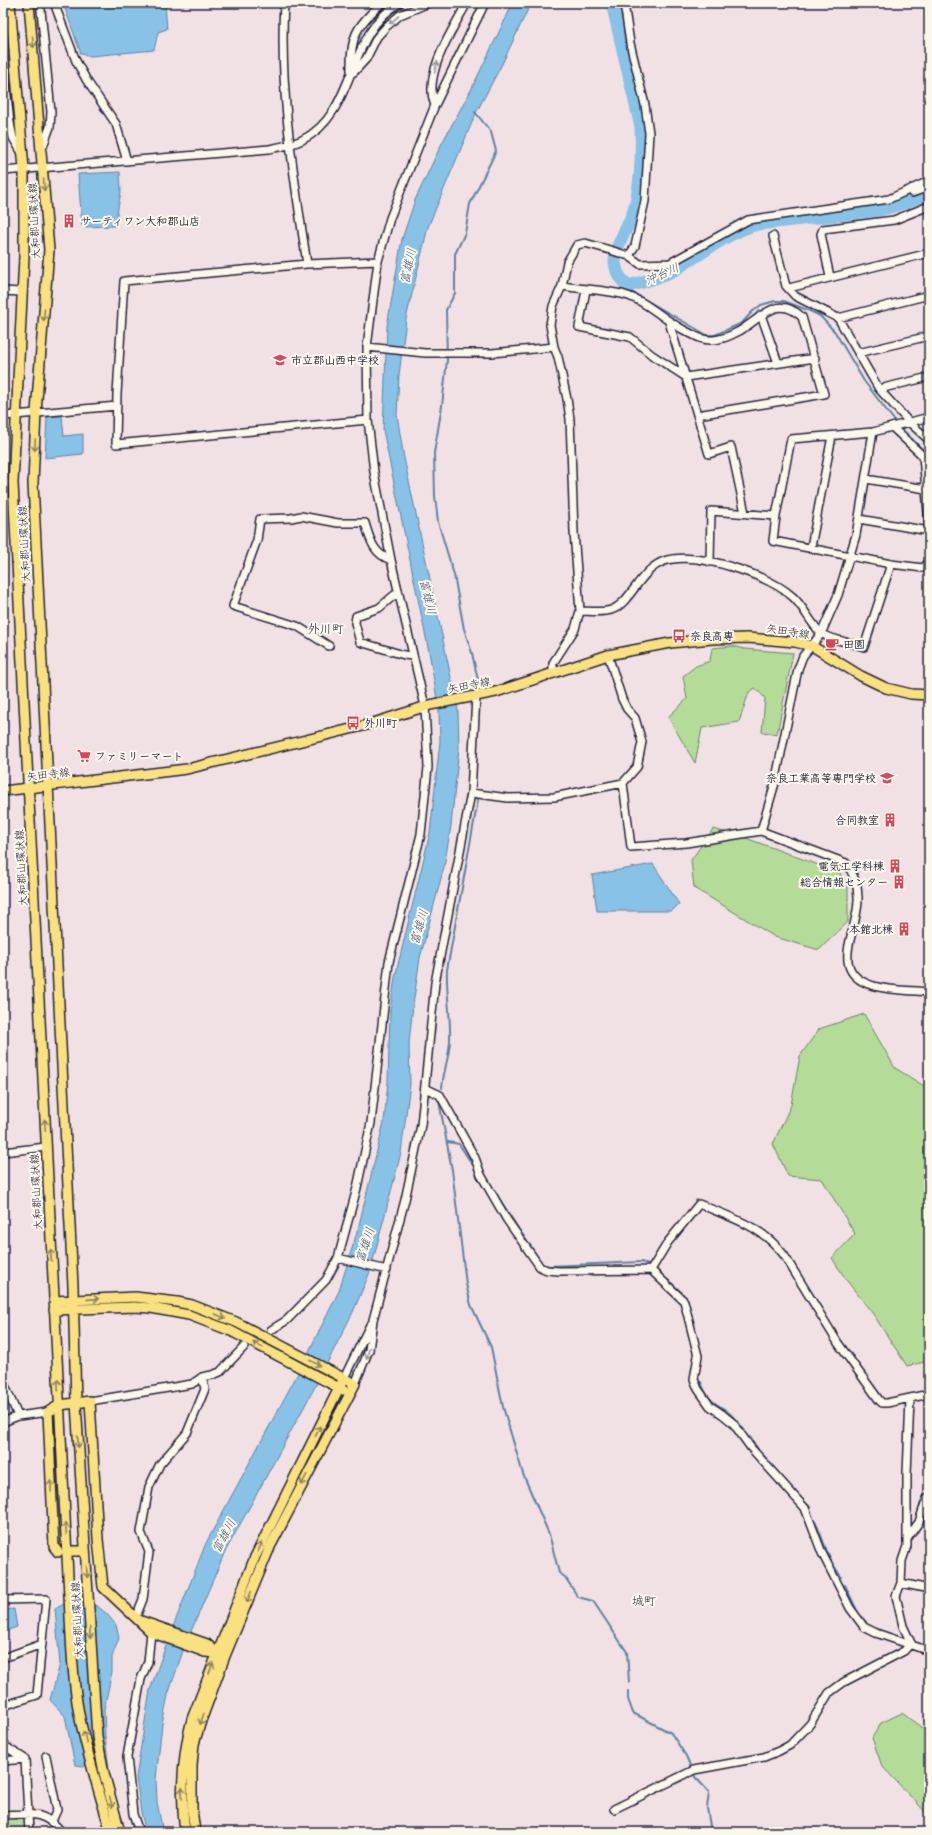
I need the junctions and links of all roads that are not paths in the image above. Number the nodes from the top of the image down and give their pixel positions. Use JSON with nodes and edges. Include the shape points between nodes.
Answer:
{"nodes":[{"id":1,"x":10,"y":3,"type":"edge"},
{"id":2,"x":29,"y":3,"type":"edge"},
{"id":3,"x":54,"y":3,"type":"edge"},
{"id":4,"x":284,"y":3,"type":"edge"},
{"id":5,"x":382,"y":3,"type":"edge"},
{"id":6,"x":400,"y":3,"type":"edge"},
{"id":7,"x":429,"y":3,"type":"edge"},
{"id":8,"x":467,"y":3,"type":"edge"},
{"id":9,"x":485,"y":3,"type":"edge"},
{"id":10,"x":624,"y":3,"type":"edge"},
{"id":11,"x":41,"y":10,"type":"dead end"},
{"id":12,"x":3,"y":58,"type":"edge"},
{"id":13,"x":351,"y":76,"type":"junction"},
{"id":14,"x":435,"y":105,"type":"junction"},
{"id":15,"x":289,"y":145,"type":"junction"},
{"id":16,"x":42,"y":149,"type":"junction"},
{"id":17,"x":23,"y":155,"type":"junction"},
{"id":18,"x":127,"y":161,"type":"junction"},
{"id":19,"x":43,"y":168,"type":"junction"},
{"id":20,"x":24,"y":169,"type":"junction"},
{"id":21,"x":3,"y":171,"type":"edge"},
{"id":22,"x":929,"y":181,"type":"edge"},
{"id":23,"x":929,"y":187,"type":"edge"},
{"id":24,"x":889,"y":199,"type":"junction"},
{"id":25,"x":929,"y":206,"type":"edge"},
{"id":26,"x":772,"y":236,"type":"dead end"},
{"id":27,"x":929,"y":253,"type":"edge"},
{"id":28,"x":629,"y":256,"type":"junction"},
{"id":29,"x":378,"y":261,"type":"junction"},
{"id":30,"x":307,"y":264,"type":"junction"},
{"id":31,"x":830,"y":277,"type":"junction"},
{"id":32,"x":562,"y":286,"type":"junction"},
{"id":33,"x":789,"y":288,"type":"junction"},
{"id":34,"x":586,"y":290,"type":"junction"},
{"id":35,"x":3,"y":291,"type":"edge"},
{"id":36,"x":21,"y":292,"type":"junction"},
{"id":37,"x":929,"y":295,"type":"edge"},
{"id":38,"x":795,"y":296,"type":"junction"},
{"id":39,"x":789,"y":308,"type":"junction"},
{"id":40,"x":761,"y":315,"type":"junction"},
{"id":41,"x":838,"y":318,"type":"junction"},
{"id":42,"x":669,"y":322,"type":"junction"},
{"id":43,"x":929,"y":336,"type":"edge"},
{"id":44,"x":367,"y":347,"type":"junction"},
{"id":45,"x":554,"y":347,"type":"junction"},
{"id":46,"x":858,"y":353,"type":"junction"},
{"id":47,"x":815,"y":358,"type":"junction"},
{"id":48,"x":778,"y":363,"type":"junction"},
{"id":49,"x":686,"y":377,"type":"junction"},
{"id":50,"x":929,"y":377,"type":"edge"},
{"id":51,"x":879,"y":389,"type":"junction"},
{"id":52,"x":117,"y":406,"type":"junction"},
{"id":53,"x":36,"y":412,"type":"junction"},
{"id":54,"x":17,"y":415,"type":"junction"},
{"id":55,"x":697,"y":415,"type":"junction"},
{"id":56,"x":3,"y":416,"type":"edge"},
{"id":57,"x":929,"y":417,"type":"edge"},
{"id":58,"x":368,"y":420,"type":"junction"},
{"id":59,"x":908,"y":422,"type":"junction"},
{"id":60,"x":892,"y":427,"type":"junction"},
{"id":61,"x":873,"y":432,"type":"junction"},
{"id":62,"x":832,"y":436,"type":"junction"},
{"id":63,"x":929,"y":440,"type":"edge"},
{"id":64,"x":866,"y":479,"type":"junction"},
{"id":65,"x":926,"y":489,"type":"junction"},
{"id":66,"x":745,"y":513,"type":"junction"},
{"id":67,"x":776,"y":516,"type":"junction"},
{"id":68,"x":859,"y":518,"type":"junction"},
{"id":69,"x":929,"y":524,"type":"edge"},
{"id":70,"x":929,"y":531,"type":"edge"},
{"id":71,"x":811,"y":547,"type":"junction"},
{"id":72,"x":850,"y":555,"type":"junction"},
{"id":73,"x":391,"y":560,"type":"junction"},
{"id":74,"x":710,"y":562,"type":"junction"},
{"id":75,"x":929,"y":562,"type":"edge"},
{"id":76,"x":891,"y":564,"type":"junction"},
{"id":77,"x":398,"y":592,"type":"junction"},
{"id":78,"x":580,"y":611,"type":"junction"},
{"id":79,"x":822,"y":634,"type":"junction"},
{"id":80,"x":330,"y":646,"type":"dead end"},
{"id":81,"x":812,"y":646,"type":"junction"},
{"id":82,"x":608,"y":655,"type":"junction"},
{"id":83,"x":413,"y":656,"type":"junction"},
{"id":84,"x":553,"y":674,"type":"junction"},
{"id":85,"x":929,"y":695,"type":"edge"},
{"id":86,"x":476,"y":696,"type":"junction"},
{"id":87,"x":427,"y":706,"type":"junction"},
{"id":88,"x":623,"y":783,"type":"junction"},
{"id":89,"x":48,"y":786,"type":"junction"},
{"id":90,"x":29,"y":789,"type":"junction"},
{"id":91,"x":3,"y":791,"type":"edge"},
{"id":92,"x":471,"y":793,"type":"junction"},
{"id":93,"x":761,"y":831,"type":"junction"},
{"id":94,"x":929,"y":992,"type":"edge"},
{"id":95,"x":425,"y":1088,"type":"junction"},
{"id":96,"x":46,"y":1147,"type":"junction"},
{"id":97,"x":3,"y":1152,"type":"edge"},
{"id":98,"x":338,"y":1258,"type":"junction"},
{"id":99,"x":387,"y":1270,"type":"junction"},
{"id":100,"x":651,"y":1270,"type":"junction"},
{"id":101,"x":74,"y":1305,"type":"junction"},
{"id":102,"x":54,"y":1306,"type":"junction"},
{"id":103,"x":373,"y":1320,"type":"junction"},
{"id":104,"x":271,"y":1330,"type":"tunnel mouth"},
{"id":105,"x":244,"y":1347,"type":"tunnel mouth"},
{"id":106,"x":202,"y":1377,"type":"junction"},
{"id":107,"x":344,"y":1378,"type":"junction"},
{"id":108,"x":3,"y":1381,"type":"edge"},
{"id":109,"x":355,"y":1384,"type":"junction"},
{"id":110,"x":339,"y":1388,"type":"junction"},
{"id":111,"x":350,"y":1394,"type":"junction"},
{"id":112,"x":929,"y":1394,"type":"edge"},
{"id":113,"x":910,"y":1399,"type":"junction"},
{"id":114,"x":90,"y":1401,"type":"junction"},
{"id":115,"x":76,"y":1404,"type":"junction"},
{"id":116,"x":60,"y":1405,"type":"junction"},
{"id":117,"x":48,"y":1412,"type":"junction"},
{"id":118,"x":18,"y":1416,"type":"junction"},
{"id":119,"x":3,"y":1422,"type":"edge"},
{"id":120,"x":929,"y":1497,"type":"edge"},
{"id":121,"x":907,"y":1538,"type":"junction"},
{"id":122,"x":70,"y":1551,"type":"dead end"},
{"id":123,"x":81,"y":1551,"type":"dead end"},
{"id":124,"x":58,"y":1552,"type":"dead end"},
{"id":125,"x":901,"y":1583,"type":"junction"},
{"id":126,"x":929,"y":1589,"type":"edge"},
{"id":127,"x":3,"y":1600,"type":"edge"},
{"id":128,"x":138,"y":1619,"type":"junction"},
{"id":129,"x":153,"y":1629,"type":"junction"},
{"id":130,"x":910,"y":1643,"type":"junction"},
{"id":131,"x":42,"y":1644,"type":"junction"},
{"id":132,"x":929,"y":1651,"type":"edge"},
{"id":133,"x":221,"y":1655,"type":"junction"},
{"id":134,"x":3,"y":1658,"type":"edge"},
{"id":135,"x":3,"y":1706,"type":"edge"},
{"id":136,"x":3,"y":1745,"type":"edge"},
{"id":137,"x":46,"y":1756,"type":"dead end"},
{"id":138,"x":25,"y":1759,"type":"junction"},
{"id":139,"x":3,"y":1761,"type":"edge"},
{"id":140,"x":614,"y":1809,"type":"dead end"},
{"id":141,"x":28,"y":1814,"type":"junction"},
{"id":142,"x":3,"y":1815,"type":"edge"},
{"id":143,"x":52,"y":1821,"type":"junction"},
{"id":144,"x":29,"y":1832,"type":"edge"},
{"id":145,"x":62,"y":1832,"type":"edge"},
{"id":146,"x":111,"y":1832,"type":"edge"},
{"id":147,"x":120,"y":1832,"type":"edge"},
{"id":148,"x":139,"y":1832,"type":"edge"},
{"id":149,"x":185,"y":1832,"type":"edge"},
{"id":150,"x":195,"y":1832,"type":"edge"}],
"edges":[{"from":1,"to":17,"type":"main road","name":"大和郡山環状線"},
{"from":2,"to":16,"type":"main road","name":"大和郡山環状線","one_way":true},
{"from":3,"to":18,"type":"street","via":[[76,61],[116,124]]},
{"from":4,"to":15,"type":"street","via":[[282,56]]},
{"from":5,"to":13,"type":"street","via":[[354,36],[350,48]]},
{"from":6,"to":13,"type":"street","via":[[371,28]]},
{"from":7,"to":13,"type":"street","one_way":true,"via":[[400,15],[387,26],[377,37],[366,59]]},
{"from":14,"to":8,"type":"street","one_way":true,"via":[[431,97],[439,57]]},
{"from":9,"to":14,"type":"street"},
{"from":10,"to":28,"type":"street","via":[[649,133],[644,201],[635,246]]},
{"from":11,"to":16,"type":"street","via":[[51,112],[50,127]]},
{"from":12,"to":17,"type":"street","via":[[13,138]]},
{"from":13,"to":15,"type":"street","via":[[339,102],[323,125],[301,141]]},
{"from":14,"to":29,"type":"street","via":[[390,218]]},
{"from":15,"to":18,"type":"street","via":[[270,149]]},
{"from":15,"to":30,"type":"street"},
{"from":16,"to":19,"type":"main road","name":"大和郡山環状線"},
{"from":17,"to":20,"type":"main road","name":"大和郡山環状線"},
{"from":18,"to":19,"type":"street"},
{"from":19,"to":20,"type":"street"},
{"from":19,"to":53,"type":"main road","name":"大和郡山環状線","one_way":true,"via":[[49,250]]},
{"from":20,"to":21,"type":"street"},
{"from":20,"to":36,"type":"main road","name":"大和郡山環状線","via":[[24,257]]},
{"from":22,"to":24,"type":"street"},
{"from":23,"to":24,"type":"street"},
{"from":24,"to":28,"type":"street","via":[[748,220],[670,263],[640,264]]},
{"from":25,"to":31,"type":"street","via":[[894,220],[823,228],[821,234]]},
{"from":26,"to":33,"type":"street","via":[[786,286]]},
{"from":27,"to":31,"type":"street"},
{"from":28,"to":32,"type":"street","via":[[584,243],[577,245],[567,262]]},
{"from":29,"to":30,"type":"street"},
{"from":29,"to":44,"type":"street"},
{"from":30,"to":52,"type":"street","via":[[124,281]]},
{"from":31,"to":33,"type":"street"},
{"from":32,"to":34,"type":"street"},
{"from":32,"to":45,"type":"street","via":[[553,306],[550,325]]},
{"from":33,"to":38,"type":"street"},
{"from":34,"to":42,"type":"street","via":[[625,295],[654,310]]},
{"from":34,"to":49,"type":"street","via":[[579,327],[630,336],[652,355]]},
{"from":35,"to":36,"type":"street"},
{"from":36,"to":54,"type":"main road","name":"大和郡山環状線"},
{"from":37,"to":41,"type":"street"},
{"from":38,"to":39,"type":"street"},
{"from":38,"to":41,"type":"street"},
{"from":39,"to":40,"type":"street","via":[[773,308]]},
{"from":39,"to":47,"type":"street","via":[[802,317]]},
{"from":40,"to":42,"type":"street","via":[[739,332],[713,340],[701,339]]},
{"from":40,"to":48,"type":"street"},
{"from":41,"to":46,"type":"street"},
{"from":42,"to":49,"type":"street"},
{"from":43,"to":46,"type":"street"},
{"from":44,"to":45,"type":"street","via":[[416,352],[492,353]]},
{"from":44,"to":58,"type":"street"},
{"from":45,"to":78,"type":"street","via":[[570,419]]},
{"from":46,"to":51,"type":"street"},
{"from":47,"to":48,"type":"street"},
{"from":47,"to":55,"type":"street","via":[[824,394]]},
{"from":48,"to":49,"type":"street"},
{"from":49,"to":55,"type":"street"},
{"from":50,"to":51,"type":"street"},
{"from":51,"to":59,"type":"street"},
{"from":52,"to":53,"type":"street"},
{"from":52,"to":58,"type":"street","via":[[116,444]]},
{"from":53,"to":54,"type":"street"},
{"from":53,"to":89,"type":"main road","name":"大和郡山環状線","one_way":true,"via":[[33,484]]},
{"from":54,"to":56,"type":"street"},
{"from":54,"to":90,"type":"main road","name":"大和郡山環状線","via":[[13,483]]},
{"from":55,"to":66,"type":"street","via":[[709,454],[731,447]]},
{"from":57,"to":59,"type":"street"},
{"from":58,"to":73,"type":"street","via":[[374,472]]},
{"from":59,"to":60,"type":"street"},
{"from":59,"to":63,"type":"street"},
{"from":60,"to":61,"type":"street"},
{"from":60,"to":65,"type":"street","via":[[923,456]]},
{"from":61,"to":62,"type":"street"},
{"from":61,"to":64,"type":"street"},
{"from":62,"to":67,"type":"street","via":[[792,439]]},
{"from":62,"to":71,"type":"street"},
{"from":64,"to":65,"type":"street"},
{"from":64,"to":68,"type":"street"},
{"from":65,"to":69,"type":"street"},
{"from":66,"to":67,"type":"street"},
{"from":66,"to":74,"type":"street","via":[[711,511]]},
{"from":67,"to":71,"type":"street","via":[[773,540]]},
{"from":68,"to":70,"type":"street"},
{"from":68,"to":72,"type":"street"},
{"from":71,"to":72,"type":"street"},
{"from":72,"to":76,"type":"street"},
{"from":72,"to":79,"type":"street","via":[[838,595]]},
{"from":73,"to":77,"type":"street"},
{"from":73,"to":80,"type":"street","via":[[384,558],[374,548],[365,522],[338,522],[302,516],[260,519],[256,540],[233,606],[297,626]]},
{"from":74,"to":78,"type":"street","via":[[688,558],[665,560],[644,576],[622,603],[611,610]]},
{"from":74,"to":79,"type":"street","via":[[758,575],[793,597]]},
{"from":75,"to":76,"type":"street","via":[[923,568]]},
{"from":76,"to":79,"type":"street","via":[[864,647]]},
{"from":77,"to":83,"type":"street"},
{"from":77,"to":83,"type":"street","via":[[379,608],[356,616],[355,623],[360,642]]},
{"from":78,"to":84,"type":"street","via":[[575,629],[553,663]]},
{"from":79,"to":81,"type":"street"},
{"from":81,"to":82,"type":"main road","name":"矢田寺線","via":[[748,638],[712,638]]},
{"from":81,"to":85,"type":"main road","name":"矢田寺線","via":[[886,688]]},
{"from":81,"to":93,"type":"street","via":[[803,656],[798,669],[775,783]]},
{"from":82,"to":84,"type":"main road","name":"矢田寺線"},
{"from":82,"to":88,"type":"street","via":[[622,699],[635,718],[642,742],[637,767]]},
{"from":83,"to":87,"type":"street"},
{"from":84,"to":86,"type":"main road","name":"矢田寺線"},
{"from":86,"to":87,"type":"main road","name":"矢田寺線"},
{"from":86,"to":92,"type":"street"},
{"from":87,"to":89,"type":"main road","name":"矢田寺線","via":[[367,725],[187,768]]},
{"from":87,"to":98,"type":"street","via":[[428,767],[421,834],[389,962],[371,1123]]},
{"from":88,"to":92,"type":"street","via":[[554,797],[508,798]]},
{"from":88,"to":93,"type":"street","via":[[631,847],[686,843]]},
{"from":89,"to":90,"type":"main road","name":"矢田寺線"},
{"from":89,"to":101,"type":"main road","name":"大和郡山環状線"},
{"from":90,"to":91,"type":"main road","name":"矢田寺線"},
{"from":96,"to":90,"type":"main road","name":"大和郡山環状線","one_way":true},
{"from":92,"to":95,"type":"street","via":[[435,983]]},
{"from":93,"to":94,"type":"street","via":[[846,863],[853,873],[858,896],[857,915],[847,954],[848,967],[853,976],[875,987]]},
{"from":95,"to":99,"type":"street","via":[[421,1125],[406,1200]]},
{"from":95,"to":100,"type":"street","via":[[440,1095],[475,1158],[481,1176],[507,1220],[540,1267],[559,1271]]},
{"from":96,"to":97,"type":"street"},
{"from":102,"to":96,"type":"main road","name":"大和郡山環状線","one_way":true},
{"from":98,"to":99,"type":"street"},
{"from":98,"to":104,"type":"street","via":[[326,1280],[286,1320]]},
{"from":99,"to":103,"type":"street"},
{"from":100,"to":113,"type":"street","via":[[668,1242],[699,1204],[757,1229],[775,1243],[784,1255],[838,1342],[879,1400],[887,1403]]},
{"from":100,"to":130,"type":"street","via":[[684,1301],[698,1356],[694,1379],[698,1389],[710,1406],[733,1423],[751,1448],[805,1508],[822,1552],[850,1608],[864,1627]]},
{"from":101,"to":102,"type":"main road"},
{"from":101,"to":107,"type":"main road","one_way":true,"via":[[135,1297],[192,1305],[236,1322]]},
{"from":110,"to":101,"type":"main road","one_way":true,"via":[[231,1331],[189,1314],[151,1308]]},
{"from":101,"to":115,"type":"main road","name":"大和郡山環状線"},
{"from":116,"to":102,"type":"main road","name":"大和郡山環状線","one_way":true},
{"from":103,"to":107,"type":"street"},
{"from":103,"to":109,"type":"street","one_way":true,"via":[[369,1350]]},
{"from":105,"to":106,"type":"street","via":[[220,1372]]},
{"from":106,"to":114,"type":"street","via":[[192,1384]]},
{"from":106,"to":128,"type":"street","via":[[206,1389],[189,1429],[160,1464],[148,1493],[141,1532],[149,1552]]},
{"from":107,"to":109,"type":"main road"},
{"from":107,"to":110,"type":"main road"},
{"from":108,"to":118,"type":"street"},
{"from":109,"to":111,"type":"main road"},
{"from":110,"to":111,"type":"main road"},
{"from":133,"to":110,"type":"main road","one_way":true,"via":[[266,1533]]},
{"from":111,"to":133,"type":"main road","one_way":true,"via":[[270,1547]]},
{"from":112,"to":113,"type":"street"},
{"from":113,"to":121,"type":"street"},
{"from":114,"to":115,"type":"main road"},
{"from":114,"to":128,"type":"main road","via":[[97,1550],[103,1587]]},
{"from":115,"to":116,"type":"main road"},
{"from":115,"to":147,"type":"main road","name":"大和郡山環状線","one_way":true,"via":[[97,1737]]},
{"from":116,"to":117,"type":"main road"},
{"from":146,"to":116,"type":"main road","name":"大和郡山環状線","one_way":true,"via":[[79,1713],[75,1681]]},
{"from":117,"to":118,"type":"street"},
{"from":124,"to":117,"type":"main road","one_way":true,"via":[[54,1546]]},
{"from":118,"to":119,"type":"street"},
{"from":120,"to":121,"type":"street","via":[[919,1522]]},
{"from":121,"to":125,"type":"street"},
{"from":122,"to":123,"type":"main road"},
{"from":125,"to":126,"type":"street"},
{"from":125,"to":130,"type":"street","via":[[896,1596]]},
{"from":127,"to":131,"type":"street","via":[[46,1599]]},
{"from":128,"to":129,"type":"main road"},
{"from":129,"to":133,"type":"main road"},
{"from":129,"to":148,"type":"street","via":[[127,1757],[133,1814]]},
{"from":130,"to":132,"type":"street"},
{"from":130,"to":140,"type":"street","via":[[904,1651],[844,1682],[829,1693],[810,1724],[790,1745],[779,1752],[692,1771]]},
{"from":131,"to":134,"type":"street"},
{"from":131,"to":135,"type":"street","via":[[37,1695]]},
{"from":149,"to":133,"type":"main road","one_way":true,"via":[[182,1786],[186,1743],[192,1719]]},
{"from":133,"to":150,"type":"main road","one_way":true,"via":[[194,1744],[191,1786]]},
{"from":136,"to":138,"type":"street"},
{"from":137,"to":143,"type":"street","via":[[57,1810]]},
{"from":138,"to":139,"type":"street"},
{"from":138,"to":141,"type":"street"},
{"from":141,"to":142,"type":"street"},
{"from":141,"to":143,"type":"street","via":[[38,1814]]},
{"from":141,"to":144,"type":"street"},
{"from":143,"to":145,"type":"street"}]}
